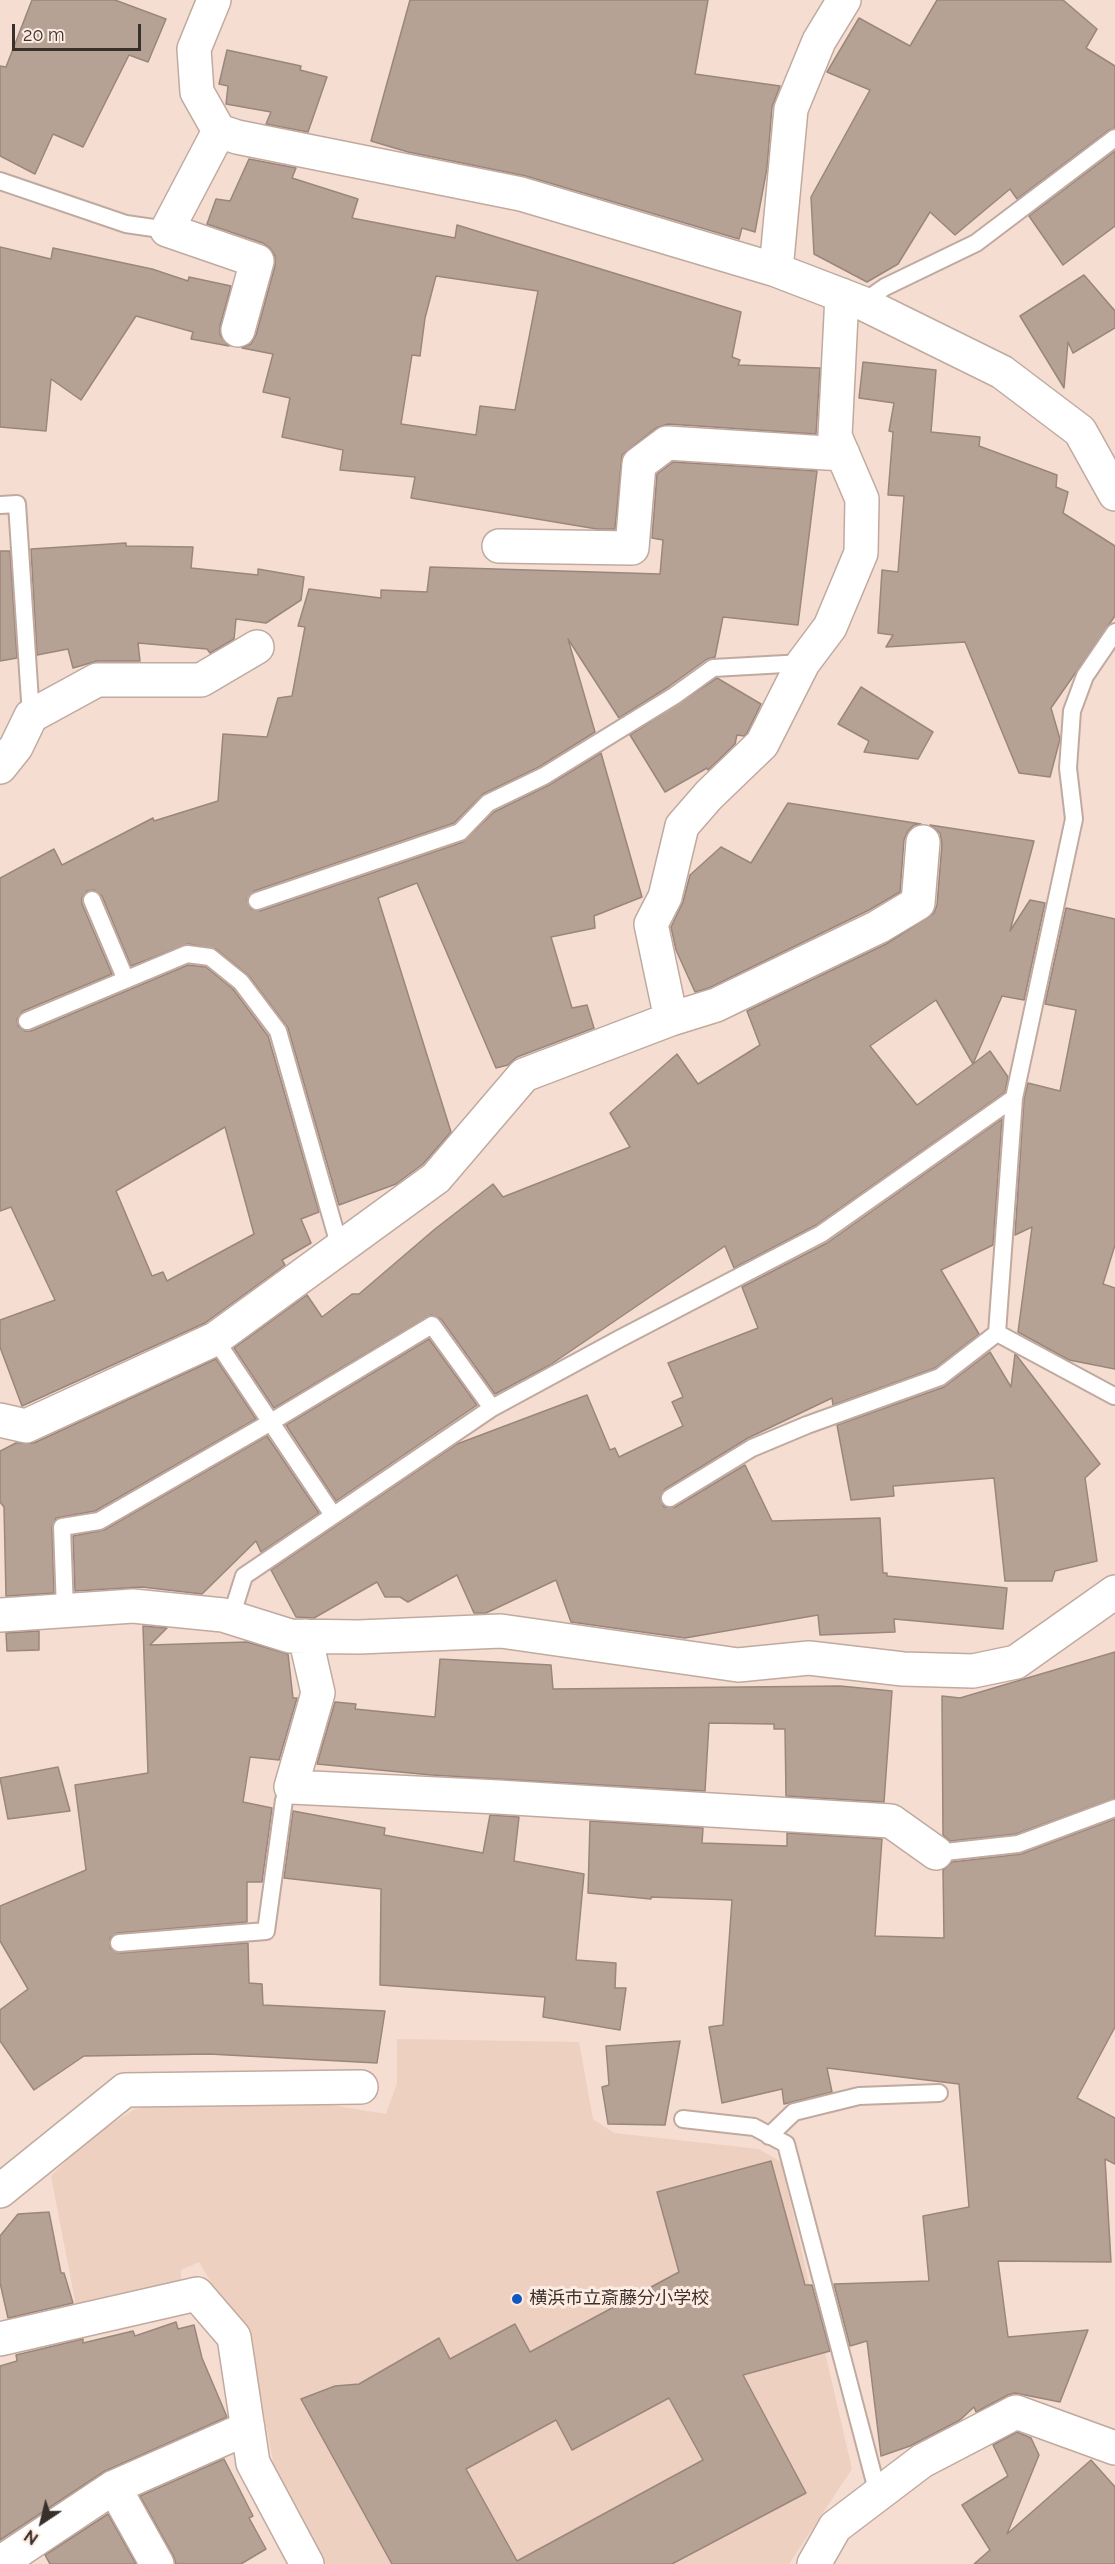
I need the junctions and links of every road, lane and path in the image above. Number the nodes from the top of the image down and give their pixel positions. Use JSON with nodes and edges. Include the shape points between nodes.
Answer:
{"nodes":[{"id":1,"x":214,"y":0,"type":"edge"},
{"id":2,"x":841,"y":2,"type":"edge"},
{"id":3,"x":219,"y":131,"type":"junction"},
{"id":4,"x":1115,"y":138,"type":"edge"},
{"id":5,"x":0,"y":181,"type":"edge"},
{"id":6,"x":167,"y":230,"type":"junction"},
{"id":7,"x":776,"y":270,"type":"junction"},
{"id":8,"x":852,"y":299,"type":"junction"},
{"id":9,"x":238,"y":330,"type":"dead end"},
{"id":10,"x":843,"y":454,"type":"junction"},
{"id":11,"x":1115,"y":494,"type":"edge"},
{"id":12,"x":0,"y":505,"type":"edge"},
{"id":13,"x":499,"y":546,"type":"dead end"},
{"id":14,"x":1115,"y":632,"type":"edge"},
{"id":15,"x":256,"y":647,"type":"dead end"},
{"id":16,"x":803,"y":663,"type":"junction"},
{"id":17,"x":32,"y":716,"type":"junction"},
{"id":18,"x":0,"y":767,"type":"edge"},
{"id":19,"x":923,"y":842,"type":"dead end"},
{"id":20,"x":92,"y":900,"type":"dead end"},
{"id":21,"x":257,"y":901,"type":"dead end"},
{"id":22,"x":126,"y":980,"type":"junction"},
{"id":23,"x":670,"y":1019,"type":"junction"},
{"id":24,"x":27,"y":1021,"type":"dead end"},
{"id":25,"x":1014,"y":1098,"type":"junction"},
{"id":26,"x":340,"y":1248,"type":"junction"},
{"id":27,"x":997,"y":1333,"type":"junction"},
{"id":28,"x":214,"y":1339,"type":"junction"},
{"id":29,"x":1114,"y":1396,"type":"edge"},
{"id":30,"x":492,"y":1408,"type":"junction"},
{"id":31,"x":2,"y":1415,"type":"edge"},
{"id":32,"x":271,"y":1422,"type":"junction"},
{"id":33,"x":670,"y":1498,"type":"dead end"},
{"id":34,"x":333,"y":1515,"type":"junction"},
{"id":35,"x":1115,"y":1592,"type":"edge"},
{"id":36,"x":65,"y":1610,"type":"junction"},
{"id":37,"x":0,"y":1615,"type":"edge"},
{"id":38,"x":231,"y":1617,"type":"junction"},
{"id":39,"x":305,"y":1636,"type":"junction"},
{"id":40,"x":291,"y":1787,"type":"junction"},
{"id":41,"x":1115,"y":1808,"type":"edge"},
{"id":42,"x":936,"y":1853,"type":"joint"},
{"id":43,"x":119,"y":1943,"type":"dead end"},
{"id":44,"x":361,"y":2087,"type":"dead end"},
{"id":45,"x":939,"y":2093,"type":"dead end"},
{"id":46,"x":683,"y":2119,"type":"dead end"},
{"id":47,"x":769,"y":2136,"type":"junction"},
{"id":48,"x":0,"y":2191,"type":"edge"},
{"id":49,"x":0,"y":2339,"type":"edge"},
{"id":50,"x":248,"y":2428,"type":"junction"},
{"id":51,"x":1115,"y":2448,"type":"edge"},
{"id":52,"x":114,"y":2487,"type":"junction"},
{"id":53,"x":878,"y":2494,"type":"junction"},
{"id":54,"x":0,"y":2563,"type":"edge"},
{"id":55,"x":157,"y":2564,"type":"edge"},
{"id":56,"x":307,"y":2564,"type":"edge"},
{"id":57,"x":814,"y":2564,"type":"edge"}],
"edges":[{"from":1,"to":3,"type":"street","via":[[194,49],[197,92]]},
{"from":2,"to":7,"type":"street","via":[[819,41],[791,109]]},
{"from":3,"to":6,"type":"street"},
{"from":3,"to":7,"type":"street","via":[[521,194]]},
{"from":4,"to":8,"type":"lane","via":[[976,243]]},
{"from":5,"to":6,"type":"lane","via":[[126,224]]},
{"from":6,"to":9,"type":"street","via":[[257,261]]},
{"from":7,"to":8,"type":"street"},
{"from":8,"to":10,"type":"street","via":[[835,436]]},
{"from":8,"to":11,"type":"street","via":[[1002,372],[1080,431]]},
{"from":10,"to":13,"type":"street","via":[[667,443],[639,464],[632,548]]},
{"from":10,"to":16,"type":"street","via":[[862,499],[861,553],[830,627]]},
{"from":12,"to":17,"type":"lane","via":[[17,504]]},
{"from":14,"to":25,"type":"lane","via":[[1084,676],[1072,711],[1068,768],[1074,819]]},
{"from":15,"to":17,"type":"street","via":[[201,680],[97,680]]},
{"from":16,"to":21,"type":"lane","via":[[713,668],[544,776],[488,803],[460,832]]},
{"from":16,"to":23,"type":"street","via":[[762,744],[682,826],[666,897],[651,924]]},
{"from":17,"to":18,"type":"street"},
{"from":19,"to":23,"type":"street","via":[[918,903],[878,927],[716,1005]]},
{"from":20,"to":22,"type":"lane"},
{"from":22,"to":24,"type":"lane"},
{"from":22,"to":26,"type":"lane","via":[[187,954],[210,957],[241,982],[278,1031]]},
{"from":23,"to":26,"type":"street","via":[[524,1075],[436,1178]]},
{"from":25,"to":27,"type":"lane"},
{"from":25,"to":30,"type":"lane","via":[[821,1234]]},
{"from":26,"to":28,"type":"street"},
{"from":27,"to":29,"type":"lane"},
{"from":27,"to":33,"type":"lane","via":[[940,1377],[752,1448]]},
{"from":28,"to":31,"type":"street","via":[[26,1426]]},
{"from":28,"to":32,"type":"lane"},
{"from":30,"to":32,"type":"lane","via":[[432,1324]]},
{"from":30,"to":34,"type":"lane"},
{"from":32,"to":34,"type":"lane"},
{"from":32,"to":36,"type":"lane","via":[[99,1521],[62,1527]]},
{"from":34,"to":38,"type":"lane","via":[[244,1576]]},
{"from":35,"to":39,"type":"street","via":[[1016,1662],[973,1671],[903,1669],[808,1658],[738,1665],[501,1631]]},
{"from":36,"to":37,"type":"street"},
{"from":36,"to":38,"type":"street","via":[[133,1606]]},
{"from":38,"to":39,"type":"street","via":[[290,1636]]},
{"from":39,"to":40,"type":"street","via":[[318,1693]]},
{"from":40,"to":42,"type":"street","via":[[891,1821]]},
{"from":40,"to":43,"type":"lane","via":[[284,1800],[266,1931]]},
{"from":41,"to":42,"type":"lane","via":[[1018,1844]]},
{"from":44,"to":48,"type":"street","via":[[125,2090]]},
{"from":45,"to":47,"type":"lane","via":[[859,2096],[794,2112]]},
{"from":46,"to":47,"type":"lane","via":[[754,2127]]},
{"from":47,"to":53,"type":"lane","via":[[786,2145]]},
{"from":49,"to":50,"type":"street","via":[[197,2294],[234,2337]]},
{"from":50,"to":52,"type":"street"},
{"from":50,"to":56,"type":"street","via":[[253,2463]]},
{"from":51,"to":53,"type":"street","via":[[1016,2412],[922,2461]]},
{"from":52,"to":54,"type":"street"},
{"from":52,"to":55,"type":"street"},
{"from":53,"to":57,"type":"street","via":[[835,2527]]}]}
